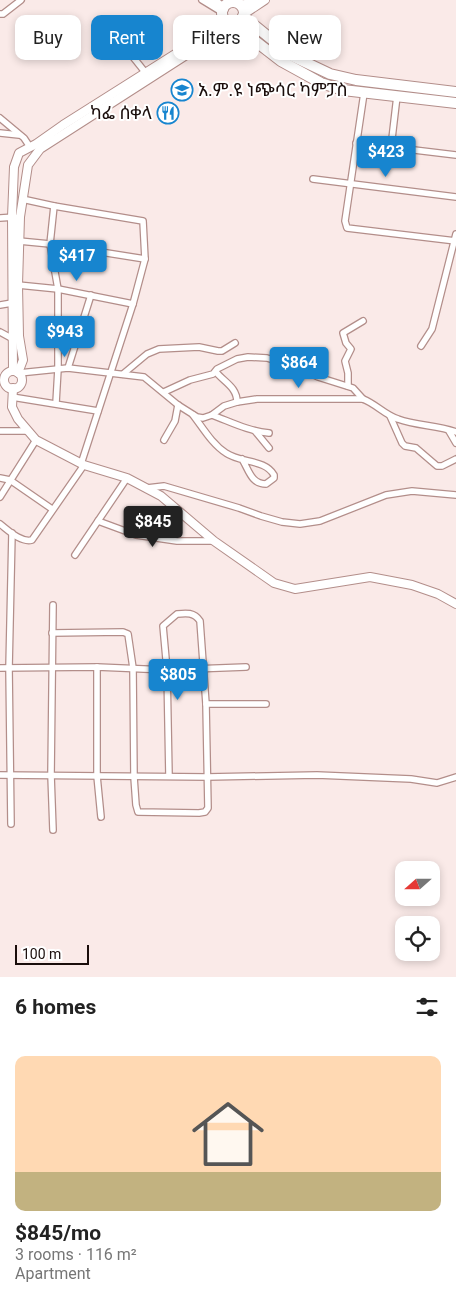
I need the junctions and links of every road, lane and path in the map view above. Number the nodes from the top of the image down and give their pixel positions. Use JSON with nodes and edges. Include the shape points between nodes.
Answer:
{"nodes":[{"id":1,"x":21,"y":0,"type":"edge"},
{"id":2,"x":202,"y":0,"type":"edge"},
{"id":3,"x":212,"y":0,"type":"edge"},
{"id":4,"x":265,"y":0,"type":"edge"},
{"id":5,"x":238,"y":7,"type":"edge"},
{"id":6,"x":0,"y":14,"type":"edge"},
{"id":7,"x":224,"y":15,"type":"edge"},
{"id":8,"x":224,"y":15,"type":"edge"},
{"id":9,"x":225,"y":15,"type":"edge"},
{"id":10,"x":259,"y":44,"type":"edge"},
{"id":11,"x":173,"y":54,"type":"edge"},
{"id":12,"x":135,"y":60,"type":"edge"},
{"id":13,"x":176,"y":60,"type":"edge"},
{"id":14,"x":145,"y":72,"type":"junction"},
{"id":15,"x":418,"y":87,"type":"junction"},
{"id":16,"x":456,"y":92,"type":"edge"},
{"id":17,"x":364,"y":93,"type":"junction"},
{"id":18,"x":397,"y":96,"type":"junction"},
{"id":19,"x":417,"y":99,"type":"junction"},
{"id":20,"x":456,"y":103,"type":"edge"},
{"id":21,"x":84,"y":116,"type":"junction"},
{"id":22,"x":0,"y":118,"type":"edge"},
{"id":23,"x":66,"y":128,"type":"junction"},
{"id":24,"x":0,"y":133,"type":"edge"},
{"id":25,"x":19,"y":135,"type":"junction"},
{"id":26,"x":356,"y":143,"type":"junction"},
{"id":27,"x":30,"y":147,"type":"junction"},
{"id":28,"x":391,"y":147,"type":"junction"},
{"id":29,"x":456,"y":154,"type":"edge"},
{"id":30,"x":313,"y":179,"type":"dead end"},
{"id":31,"x":351,"y":185,"type":"junction"},
{"id":32,"x":456,"y":197,"type":"edge"},
{"id":33,"x":22,"y":199,"type":"junction"},
{"id":34,"x":54,"y":206,"type":"junction"},
{"id":35,"x":16,"y":217,"type":"junction"},
{"id":36,"x":0,"y":218,"type":"edge"},
{"id":37,"x":456,"y":239,"type":"edge"},
{"id":38,"x":19,"y":241,"type":"junction"},
{"id":39,"x":50,"y":244,"type":"junction"},
{"id":40,"x":145,"y":259,"type":"junction"},
{"id":41,"x":18,"y":285,"type":"junction"},
{"id":42,"x":58,"y":289,"type":"junction"},
{"id":43,"x":91,"y":295,"type":"junction"},
{"id":44,"x":12,"y":303,"type":"junction"},
{"id":45,"x":133,"y":304,"type":"junction"},
{"id":46,"x":0,"y":305,"type":"edge"},
{"id":47,"x":363,"y":321,"type":"dead end"},
{"id":48,"x":0,"y":332,"type":"edge"},
{"id":49,"x":13,"y":339,"type":"junction"},
{"id":50,"x":234,"y":343,"type":"dead end"},
{"id":51,"x":422,"y":346,"type":"dead end"},
{"id":52,"x":68,"y":368,"type":"junction"},
{"id":53,"x":58,"y":369,"type":"junction"},
{"id":54,"x":16,"y":372,"type":"junction"},
{"id":55,"x":216,"y":372,"type":"junction"},
{"id":56,"x":111,"y":373,"type":"junction"},
{"id":57,"x":123,"y":374,"type":"junction"},
{"id":58,"x":3,"y":380,"type":"edge"},
{"id":59,"x":348,"y":386,"type":"junction"},
{"id":60,"x":13,"y":388,"type":"junction"},
{"id":61,"x":164,"y":392,"type":"junction"},
{"id":62,"x":12,"y":397,"type":"junction"},
{"id":63,"x":363,"y":399,"type":"junction"},
{"id":64,"x":237,"y":402,"type":"junction"},
{"id":65,"x":56,"y":403,"type":"junction"},
{"id":66,"x":178,"y":405,"type":"junction"},
{"id":67,"x":98,"y":410,"type":"junction"},
{"id":68,"x":190,"y":411,"type":"junction"},
{"id":69,"x":212,"y":415,"type":"junction"},
{"id":70,"x":390,"y":415,"type":"junction"},
{"id":71,"x":448,"y":429,"type":"junction"},
{"id":72,"x":0,"y":431,"type":"edge"},
{"id":73,"x":26,"y":431,"type":"junction"},
{"id":74,"x":255,"y":431,"type":"junction"},
{"id":75,"x":456,"y":432,"type":"edge"},
{"id":76,"x":269,"y":433,"type":"dead end"},
{"id":77,"x":36,"y":440,"type":"junction"},
{"id":78,"x":164,"y":440,"type":"dead end"},
{"id":79,"x":456,"y":443,"type":"edge"},
{"id":80,"x":269,"y":448,"type":"dead end"},
{"id":81,"x":456,"y":459,"type":"edge"},
{"id":82,"x":242,"y":460,"type":"junction"},
{"id":83,"x":82,"y":465,"type":"junction"},
{"id":84,"x":0,"y":478,"type":"edge"},
{"id":85,"x":127,"y":478,"type":"junction"},
{"id":86,"x":10,"y":480,"type":"junction"},
{"id":87,"x":147,"y":488,"type":"junction"},
{"id":88,"x":456,"y":495,"type":"edge"},
{"id":89,"x":0,"y":497,"type":"edge"},
{"id":90,"x":52,"y":509,"type":"junction"},
{"id":91,"x":98,"y":521,"type":"junction"},
{"id":92,"x":0,"y":524,"type":"edge"},
{"id":93,"x":12,"y":533,"type":"junction"},
{"id":94,"x":214,"y":541,"type":"junction"},
{"id":95,"x":76,"y":555,"type":"dead end"},
{"id":96,"x":456,"y":604,"type":"edge"},
{"id":97,"x":53,"y":605,"type":"dead end"},
{"id":98,"x":52,"y":633,"type":"junction"},
{"id":99,"x":97,"y":667,"type":"junction"},
{"id":100,"x":246,"y":667,"type":"dead end"},
{"id":101,"x":0,"y":668,"type":"edge"},
{"id":102,"x":9,"y":668,"type":"junction"},
{"id":103,"x":53,"y":668,"type":"junction"},
{"id":104,"x":133,"y":668,"type":"junction"},
{"id":105,"x":204,"y":668,"type":"junction"},
{"id":106,"x":167,"y":670,"type":"junction"},
{"id":107,"x":206,"y":704,"type":"junction"},
{"id":108,"x":266,"y":704,"type":"dead end"},
{"id":109,"x":11,"y":774,"type":"junction"},
{"id":110,"x":0,"y":775,"type":"edge"},
{"id":111,"x":51,"y":775,"type":"junction"},
{"id":112,"x":96,"y":776,"type":"junction"},
{"id":113,"x":169,"y":776,"type":"junction"},
{"id":114,"x":134,"y":777,"type":"junction"},
{"id":115,"x":207,"y":777,"type":"junction"},
{"id":116,"x":456,"y":777,"type":"edge"},
{"id":117,"x":100,"y":817,"type":"dead end"},
{"id":118,"x":11,"y":824,"type":"dead end"},
{"id":119,"x":52,"y":830,"type":"dead end"}],
"edges":[{"from":1,"to":6,"type":"street"},
{"from":2,"to":7,"type":"street"},
{"from":3,"to":8,"type":"highway"},
{"from":4,"to":5,"type":"main road"},
{"from":5,"to":9,"type":"highway","via":[[226,4]]},
{"from":5,"to":15,"type":"highway","via":[[292,56],[330,74]]},
{"from":10,"to":17,"type":"highway","via":[[281,62],[321,83]]},
{"from":11,"to":14,"type":"main road"},
{"from":12,"to":14,"type":"street"},
{"from":13,"to":21,"type":"main road"},
{"from":14,"to":21,"type":"main road"},
{"from":15,"to":16,"type":"highway"},
{"from":15,"to":19,"type":"highway"},
{"from":17,"to":18,"type":"highway"},
{"from":17,"to":26,"type":"street"},
{"from":18,"to":19,"type":"highway"},
{"from":18,"to":28,"type":"street"},
{"from":19,"to":20,"type":"highway"},
{"from":21,"to":23,"type":"main road"},
{"from":22,"to":25,"type":"street"},
{"from":23,"to":27,"type":"main road"},
{"from":23,"to":33,"type":"main road","via":[[34,155],[28,165]]},
{"from":24,"to":25,"type":"street"},
{"from":25,"to":27,"type":"street"},
{"from":26,"to":28,"type":"street"},
{"from":26,"to":31,"type":"street"},
{"from":27,"to":35,"type":"main road","via":[[19,153],[14,167]]},
{"from":28,"to":29,"type":"street"},
{"from":30,"to":31,"type":"street"},
{"from":31,"to":32,"type":"street"},
{"from":31,"to":37,"type":"street","via":[[345,221],[347,228]]},
{"from":33,"to":34,"type":"street"},
{"from":33,"to":35,"type":"main road"},
{"from":34,"to":39,"type":"street"},
{"from":34,"to":40,"type":"street","via":[[143,220]]},
{"from":35,"to":36,"type":"street"},
{"from":35,"to":38,"type":"main road"},
{"from":35,"to":44,"type":"main road"},
{"from":37,"to":51,"type":"street","via":[[432,329]]},
{"from":38,"to":39,"type":"street"},
{"from":38,"to":41,"type":"main road"},
{"from":39,"to":40,"type":"street"},
{"from":39,"to":42,"type":"street"},
{"from":40,"to":45,"type":"street"},
{"from":41,"to":42,"type":"street"},
{"from":41,"to":54,"type":"main road","via":[[23,360]]},
{"from":42,"to":43,"type":"street"},
{"from":42,"to":53,"type":"street"},
{"from":43,"to":45,"type":"street"},
{"from":43,"to":52,"type":"street"},
{"from":44,"to":46,"type":"street"},
{"from":44,"to":49,"type":"main road"},
{"from":45,"to":56,"type":"street"},
{"from":47,"to":59,"type":"street","via":[[343,333],[351,349],[345,361]]},
{"from":48,"to":49,"type":"street"},
{"from":49,"to":54,"type":"main road"},
{"from":50,"to":57,"type":"street","via":[[222,351],[199,346],[159,349]]},
{"from":52,"to":53,"type":"street"},
{"from":52,"to":56,"type":"street"},
{"from":53,"to":54,"type":"street"},
{"from":53,"to":65,"type":"street"},
{"from":54,"to":58,"type":"main road","via":[[8,373]]},
{"from":54,"to":60,"type":"main road","via":[[21,381]]},
{"from":55,"to":59,"type":"street","via":[[248,356],[267,358]]},
{"from":55,"to":61,"type":"street"},
{"from":55,"to":64,"type":"street","via":[[235,391]]},
{"from":56,"to":57,"type":"street"},
{"from":56,"to":67,"type":"street"},
{"from":57,"to":61,"type":"street","via":[[144,377]]},
{"from":58,"to":60,"type":"main road"},
{"from":59,"to":63,"type":"street"},
{"from":60,"to":62,"type":"main road"},
{"from":61,"to":66,"type":"street"},
{"from":62,"to":65,"type":"street"},
{"from":62,"to":73,"type":"main road","via":[[12,407]]},
{"from":63,"to":64,"type":"street","via":[[257,399]]},
{"from":63,"to":70,"type":"street"},
{"from":64,"to":69,"type":"street"},
{"from":65,"to":67,"type":"street"},
{"from":66,"to":68,"type":"street"},
{"from":66,"to":78,"type":"street","via":[[175,421]]},
{"from":67,"to":83,"type":"street"},
{"from":68,"to":69,"type":"street","via":[[202,418]]},
{"from":68,"to":82,"type":"street","via":[[212,441],[227,454]]},
{"from":69,"to":74,"type":"street"},
{"from":70,"to":71,"type":"street","via":[[404,421]]},
{"from":70,"to":81,"type":"street","via":[[405,446],[416,448],[437,466]]},
{"from":71,"to":75,"type":"street"},
{"from":71,"to":79,"type":"street"},
{"from":72,"to":73,"type":"street"},
{"from":73,"to":77,"type":"main road"},
{"from":74,"to":76,"type":"street"},
{"from":74,"to":80,"type":"street"},
{"from":77,"to":83,"type":"main road"},
{"from":77,"to":86,"type":"street"},
{"from":82,"to":82,"type":"street","via":[[268,467],[274,478],[266,484],[253,480]]},
{"from":83,"to":85,"type":"main road"},
{"from":83,"to":90,"type":"street"},
{"from":84,"to":86,"type":"street"},
{"from":85,"to":87,"type":"main road"},
{"from":85,"to":91,"type":"street"},
{"from":86,"to":89,"type":"street"},
{"from":86,"to":90,"type":"street"},
{"from":87,"to":88,"type":"street","via":[[164,486],[260,516],[300,524],[320,521],[386,495],[412,491]]},
{"from":87,"to":94,"type":"main road"},
{"from":90,"to":93,"type":"street","via":[[32,540],[26,541]]},
{"from":91,"to":94,"type":"street","via":[[136,535],[177,541]]},
{"from":91,"to":95,"type":"street"},
{"from":92,"to":93,"type":"street"},
{"from":93,"to":102,"type":"street"},
{"from":94,"to":96,"type":"main road","via":[[266,578],[285,587],[305,588],[370,577],[412,585]]},
{"from":97,"to":98,"type":"street"},
{"from":98,"to":103,"type":"street"},
{"from":98,"to":104,"type":"street","via":[[128,634]]},
{"from":99,"to":103,"type":"street"},
{"from":99,"to":104,"type":"street"},
{"from":99,"to":112,"type":"street"},
{"from":100,"to":105,"type":"street"},
{"from":101,"to":102,"type":"street"},
{"from":102,"to":103,"type":"street"},
{"from":102,"to":109,"type":"street"},
{"from":103,"to":111,"type":"street"},
{"from":104,"to":106,"type":"street"},
{"from":104,"to":114,"type":"street"},
{"from":105,"to":106,"type":"street"},
{"from":105,"to":106,"type":"street","via":[[200,621],[190,613],[177,614],[163,626]]},
{"from":105,"to":107,"type":"street"},
{"from":106,"to":113,"type":"street"},
{"from":107,"to":108,"type":"street"},
{"from":107,"to":115,"type":"street"},
{"from":109,"to":110,"type":"street"},
{"from":109,"to":111,"type":"street"},
{"from":109,"to":118,"type":"street"},
{"from":111,"to":112,"type":"street"},
{"from":111,"to":119,"type":"street"},
{"from":112,"to":114,"type":"street"},
{"from":112,"to":117,"type":"street"},
{"from":113,"to":114,"type":"street"},
{"from":113,"to":115,"type":"street"},
{"from":114,"to":115,"type":"street","via":[[138,812],[200,813],[208,808]]},
{"from":115,"to":116,"type":"street","via":[[317,775],[437,783]]}]}
